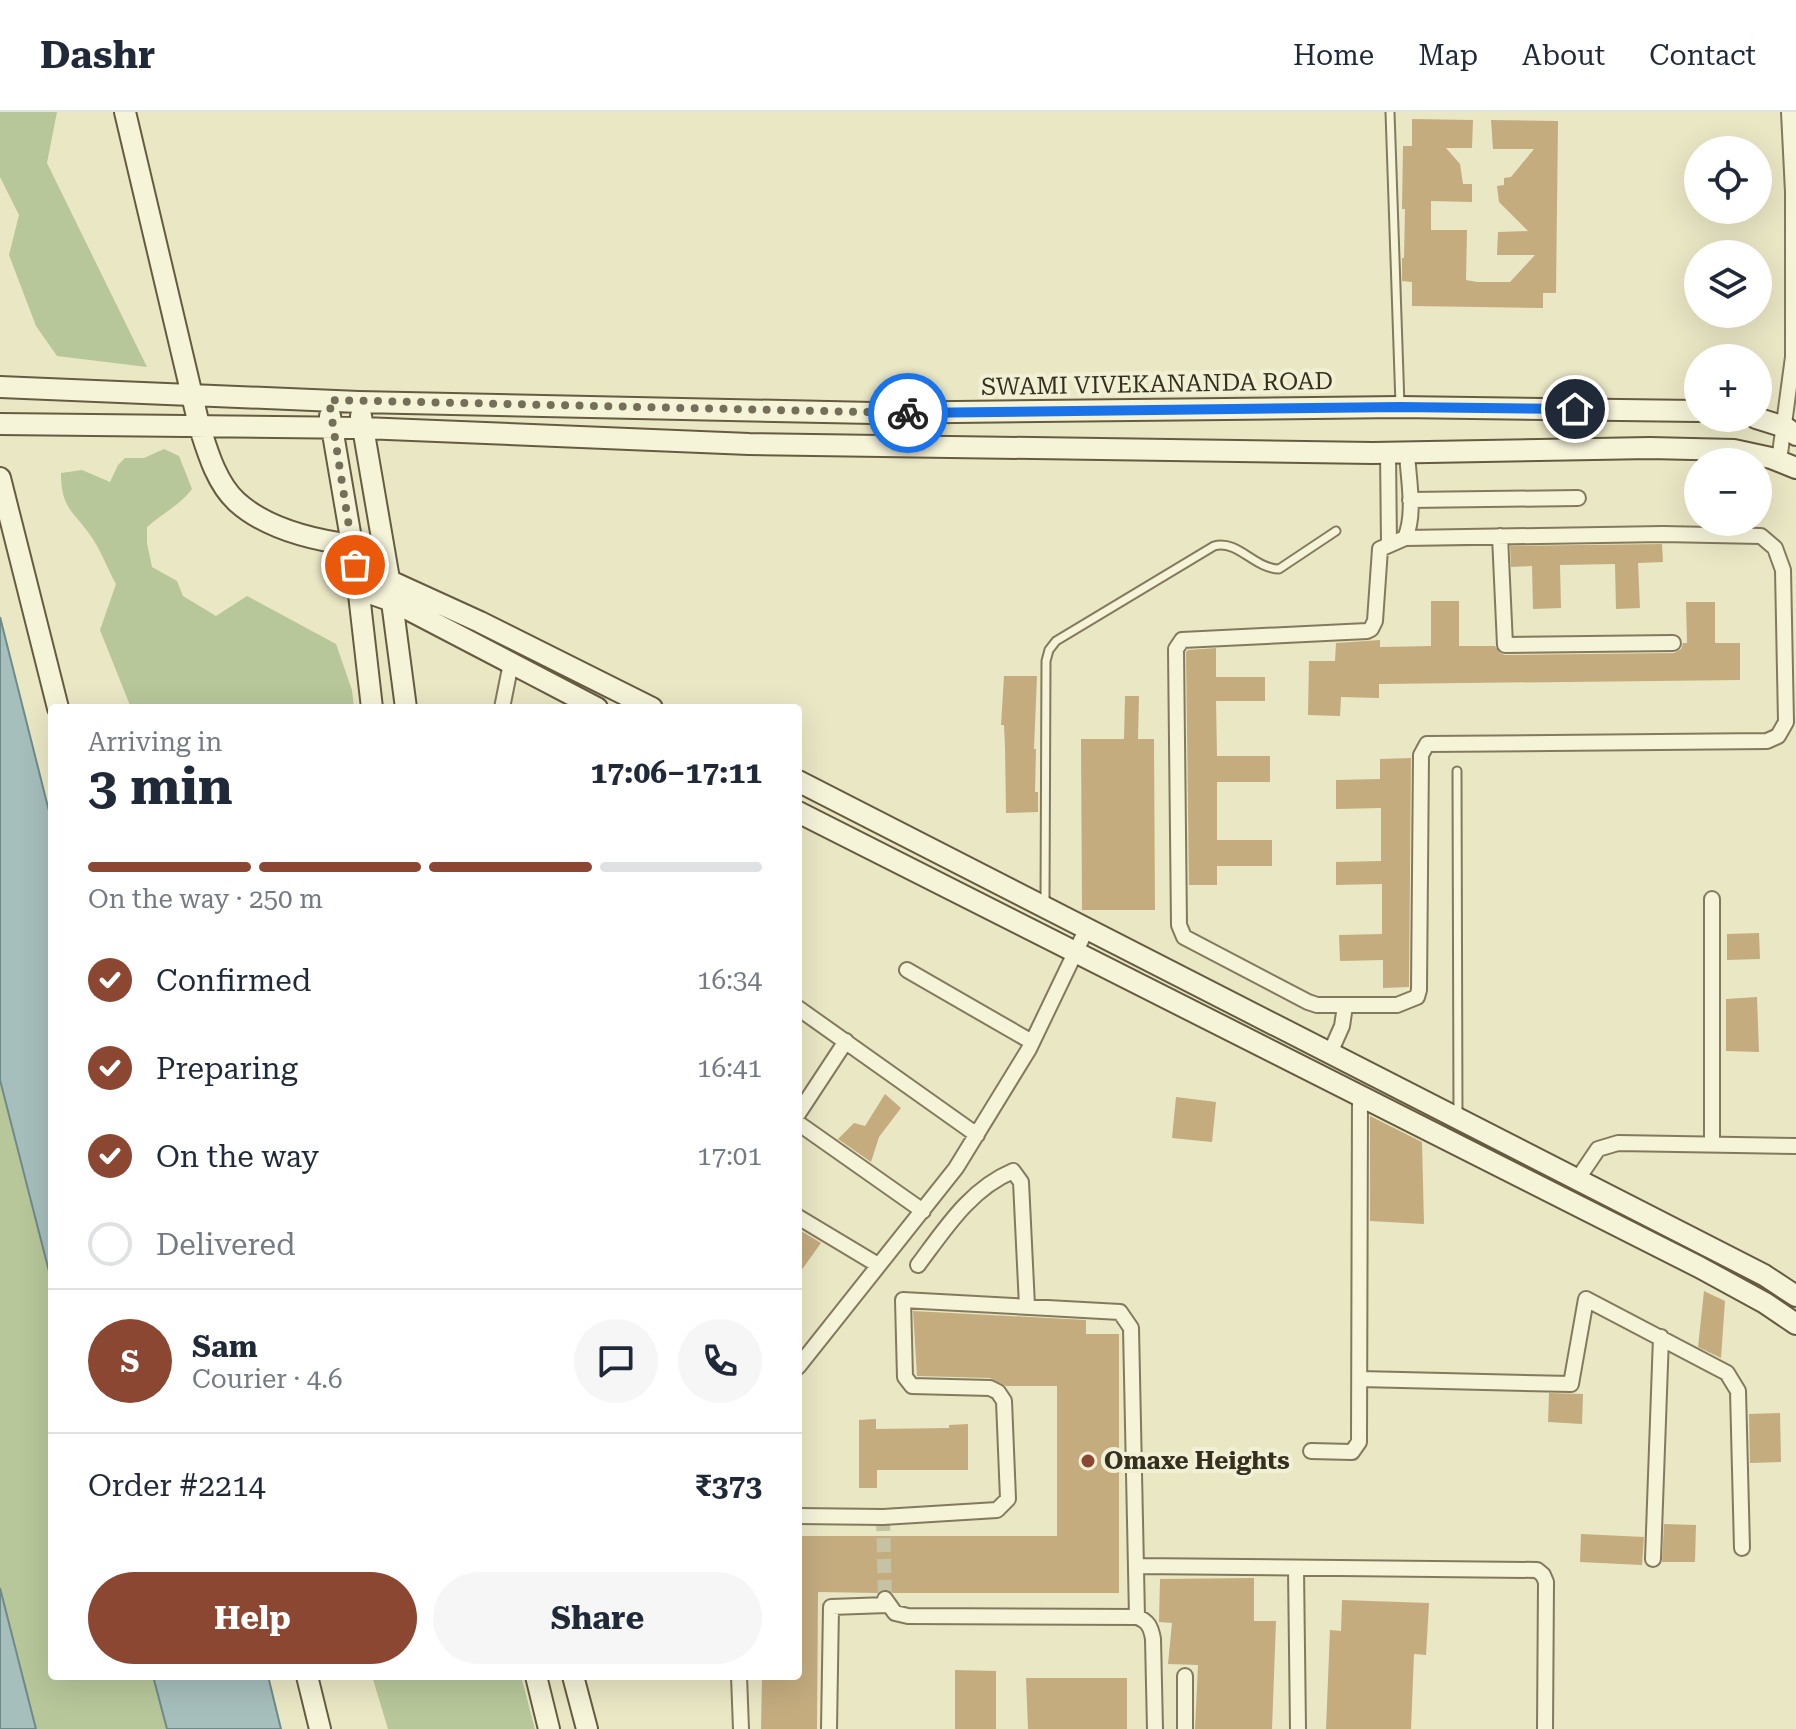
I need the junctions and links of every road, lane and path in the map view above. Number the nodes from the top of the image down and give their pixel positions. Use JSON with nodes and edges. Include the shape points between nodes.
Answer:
{"nodes":[{"id":1,"x":125,"y":112,"type":"edge"},
{"id":2,"x":1390,"y":112,"type":"edge"},
{"id":3,"x":1789,"y":112,"type":"edge"},
{"id":4,"x":1795,"y":192,"type":"edge"},
{"id":5,"x":1794,"y":274,"type":"edge"},
{"id":6,"x":1794,"y":357,"type":"edge"},
{"id":7,"x":0,"y":387,"type":"edge"},
{"id":8,"x":191,"y":394,"type":"junction"},
{"id":9,"x":329,"y":400,"type":"junction"},
{"id":10,"x":359,"y":402,"type":"junction"},
{"id":11,"x":1400,"y":407,"type":"junction"},
{"id":12,"x":1684,"y":411,"type":"edge"},
{"id":13,"x":0,"y":424,"type":"edge"},
{"id":14,"x":1772,"y":424,"type":"edge"},
{"id":15,"x":199,"y":425,"type":"junction"},
{"id":16,"x":332,"y":427,"type":"junction"},
{"id":17,"x":363,"y":428,"type":"junction"},
{"id":18,"x":1791,"y":431,"type":"edge"},
{"id":19,"x":1397,"y":452,"type":"junction"},
{"id":20,"x":1788,"y":465,"type":"edge"},
{"id":21,"x":0,"y":478,"type":"edge"},
{"id":22,"x":1578,"y":498,"type":"dead end"},
{"id":23,"x":1410,"y":500,"type":"junction"},
{"id":24,"x":1336,"y":531,"type":"dead end"},
{"id":25,"x":1500,"y":536,"type":"junction"},
{"id":26,"x":1405,"y":538,"type":"junction"},
{"id":27,"x":1389,"y":544,"type":"junction"},
{"id":28,"x":354,"y":555,"type":"junction"},
{"id":29,"x":389,"y":579,"type":"junction"},
{"id":30,"x":358,"y":589,"type":"junction"},
{"id":31,"x":392,"y":601,"type":"junction"},
{"id":32,"x":1673,"y":643,"type":"dead end"},
{"id":33,"x":511,"y":663,"type":"junction"},
{"id":34,"x":57,"y":704,"type":"edge"},
{"id":35,"x":372,"y":704,"type":"edge"},
{"id":36,"x":405,"y":704,"type":"edge"},
{"id":37,"x":503,"y":704,"type":"edge"},
{"id":38,"x":589,"y":704,"type":"edge"},
{"id":39,"x":644,"y":704,"type":"edge"},
{"id":40,"x":1457,"y":771,"type":"dead end"},
{"id":41,"x":802,"y":783,"type":"edge"},
{"id":42,"x":802,"y":814,"type":"edge"},
{"id":43,"x":1712,"y":899,"type":"dead end"},
{"id":44,"x":1045,"y":907,"type":"junction"},
{"id":45,"x":1087,"y":928,"type":"junction"},
{"id":46,"x":1076,"y":951,"type":"junction"},
{"id":47,"x":907,"y":970,"type":"dead end"},
{"id":48,"x":1345,"y":1006,"type":"junction"},
{"id":49,"x":802,"y":1011,"type":"edge"},
{"id":50,"x":846,"y":1041,"type":"junction"},
{"id":51,"x":1032,"y":1042,"type":"junction"},
{"id":52,"x":1330,"y":1053,"type":"junction"},
{"id":53,"x":1360,"y":1094,"type":"junction"},
{"id":54,"x":802,"y":1108,"type":"edge"},
{"id":55,"x":1458,"y":1118,"type":"junction"},
{"id":56,"x":802,"y":1126,"type":"edge"},
{"id":57,"x":977,"y":1135,"type":"junction"},
{"id":58,"x":1443,"y":1136,"type":"junction"},
{"id":59,"x":1712,"y":1145,"type":"junction"},
{"id":60,"x":1796,"y":1146,"type":"edge"},
{"id":61,"x":1577,"y":1180,"type":"junction"},
{"id":62,"x":923,"y":1211,"type":"junction"},
{"id":63,"x":802,"y":1219,"type":"edge"},
{"id":64,"x":878,"y":1265,"type":"junction"},
{"id":65,"x":918,"y":1265,"type":"dead end"},
{"id":66,"x":1796,"y":1296,"type":"edge"},
{"id":67,"x":1027,"y":1306,"type":"junction"},
{"id":68,"x":1793,"y":1316,"type":"edge"},
{"id":69,"x":1661,"y":1337,"type":"junction"},
{"id":70,"x":802,"y":1362,"type":"edge"},
{"id":71,"x":1360,"y":1379,"type":"junction"},
{"id":72,"x":1311,"y":1451,"type":"dead end"},
{"id":73,"x":802,"y":1516,"type":"edge"},
{"id":74,"x":1742,"y":1548,"type":"dead end"},
{"id":75,"x":1653,"y":1559,"type":"dead end"},
{"id":76,"x":1136,"y":1566,"type":"junction"},
{"id":77,"x":1296,"y":1569,"type":"junction"},
{"id":78,"x":1137,"y":1617,"type":"junction"},
{"id":79,"x":1185,"y":1676,"type":"dead end"},
{"id":80,"x":308,"y":1680,"type":"edge"},
{"id":81,"x":537,"y":1680,"type":"edge"},
{"id":82,"x":574,"y":1680,"type":"edge"},
{"id":83,"x":739,"y":1680,"type":"edge"},
{"id":84,"x":320,"y":1729,"type":"edge"},
{"id":85,"x":549,"y":1729,"type":"edge"},
{"id":86,"x":587,"y":1729,"type":"edge"},
{"id":87,"x":741,"y":1729,"type":"edge"},
{"id":88,"x":829,"y":1729,"type":"edge"},
{"id":89,"x":1155,"y":1729,"type":"edge"},
{"id":90,"x":1185,"y":1729,"type":"edge"},
{"id":91,"x":1298,"y":1729,"type":"edge"},
{"id":92,"x":1545,"y":1729,"type":"edge"}],
"edges":[{"from":1,"to":8,"type":"street"},
{"from":2,"to":11,"type":"lane"},
{"from":3,"to":4,"type":"street"},
{"from":4,"to":5,"type":"street"},
{"from":5,"to":6,"type":"street"},
{"from":6,"to":18,"type":"street"},
{"from":7,"to":8,"type":"street","name":"SWAMI VIVEKANANDA ROAD"},
{"from":8,"to":9,"type":"street","name":"SWAMI VIVEKANANDA ROAD"},
{"from":8,"to":15,"type":"street"},
{"from":9,"to":10,"type":"street","name":"SWAMI VIVEKANANDA ROAD"},
{"from":9,"to":16,"type":"street"},
{"from":10,"to":11,"type":"street","name":"SWAMI VIVEKANANDA ROAD","via":[[873,413]]},
{"from":10,"to":17,"type":"street"},
{"from":11,"to":12,"type":"street","name":"SWAMI VIVEKANANDA ROAD"},
{"from":13,"to":15,"type":"street"},
{"from":14,"to":18,"type":"street"},
{"from":15,"to":16,"type":"street"},
{"from":15,"to":28,"type":"street","via":[[211,462],[235,501],[263,520]]},
{"from":16,"to":17,"type":"street"},
{"from":16,"to":28,"type":"street"},
{"from":17,"to":19,"type":"street","via":[[749,444]]},
{"from":17,"to":29,"type":"street"},
{"from":18,"to":20,"type":"street"},
{"from":19,"to":20,"type":"street","via":[[1734,450]]},
{"from":19,"to":23,"type":"street"},
{"from":19,"to":27,"type":"street"},
{"from":21,"to":34,"type":"street"},
{"from":22,"to":23,"type":"street"},
{"from":23,"to":26,"type":"street"},
{"from":24,"to":44,"type":"lane","via":[[1279,569],[1260,565],[1227,545],[1214,546],[1097,615],[1049,650]]},
{"from":25,"to":26,"type":"street"},
{"from":25,"to":32,"type":"street","via":[[1505,645]]},
{"from":25,"to":48,"type":"street","via":[[1747,534],[1769,541],[1783,570],[1786,722],[1778,736],[1767,741],[1427,744],[1421,755],[1417,997],[1397,1005]]},
{"from":26,"to":27,"type":"street"},
{"from":27,"to":48,"type":"street","via":[[1378,555],[1375,621],[1367,631],[1187,638],[1176,649],[1181,932],[1308,1002]]},
{"from":28,"to":29,"type":"street"},
{"from":28,"to":30,"type":"street"},
{"from":29,"to":31,"type":"street"},
{"from":29,"to":39,"type":"street"},
{"from":30,"to":31,"type":"street"},
{"from":30,"to":35,"type":"street"},
{"from":31,"to":33,"type":"street"},
{"from":31,"to":36,"type":"street"},
{"from":33,"to":37,"type":"street"},
{"from":33,"to":38,"type":"street"},
{"from":40,"to":55,"type":"lane"},
{"from":41,"to":44,"type":"street"},
{"from":42,"to":46,"type":"street"},
{"from":43,"to":59,"type":"street"},
{"from":44,"to":45,"type":"street"},
{"from":45,"to":46,"type":"street"},
{"from":45,"to":52,"type":"street"},
{"from":46,"to":51,"type":"street"},
{"from":46,"to":53,"type":"street"},
{"from":47,"to":51,"type":"street"},
{"from":48,"to":52,"type":"street"},
{"from":49,"to":50,"type":"street"},
{"from":50,"to":54,"type":"street"},
{"from":50,"to":57,"type":"street"},
{"from":51,"to":57,"type":"street"},
{"from":52,"to":55,"type":"street"},
{"from":53,"to":58,"type":"street"},
{"from":53,"to":71,"type":"street"},
{"from":55,"to":58,"type":"street"},
{"from":55,"to":61,"type":"street"},
{"from":56,"to":62,"type":"street"},
{"from":57,"to":62,"type":"street"},
{"from":58,"to":68,"type":"street"},
{"from":59,"to":60,"type":"street"},
{"from":59,"to":61,"type":"street","via":[[1607,1145],[1598,1149]]},
{"from":61,"to":66,"type":"street"},
{"from":62,"to":64,"type":"street"},
{"from":63,"to":64,"type":"street"},
{"from":64,"to":70,"type":"street"},
{"from":65,"to":67,"type":"street","via":[[962,1206],[1013,1171],[1021,1182]]},
{"from":67,"to":73,"type":"street","via":[[903,1300],[908,1382],[990,1388],[1004,1401],[1009,1493],[1004,1505],[997,1510],[883,1517]]},
{"from":67,"to":76,"type":"street","via":[[1120,1312],[1131,1328]]},
{"from":69,"to":71,"type":"street","via":[[1586,1299],[1571,1384]]},
{"from":69,"to":74,"type":"street","via":[[1727,1373],[1738,1391]]},
{"from":69,"to":75,"type":"street"},
{"from":71,"to":72,"type":"street","via":[[1357,1448],[1346,1453]]},
{"from":76,"to":77,"type":"street"},
{"from":76,"to":78,"type":"street"},
{"from":77,"to":91,"type":"street"},
{"from":77,"to":92,"type":"street","via":[[1537,1570],[1546,1582]]},
{"from":78,"to":88,"type":"street","via":[[908,1616],[895,1613],[886,1602],[831,1607]]},
{"from":78,"to":89,"type":"street","via":[[1151,1628],[1153,1639]]},
{"from":79,"to":90,"type":"street"},
{"from":80,"to":84,"type":"street"},
{"from":81,"to":85,"type":"street"},
{"from":82,"to":86,"type":"street"},
{"from":83,"to":87,"type":"street"}]}
